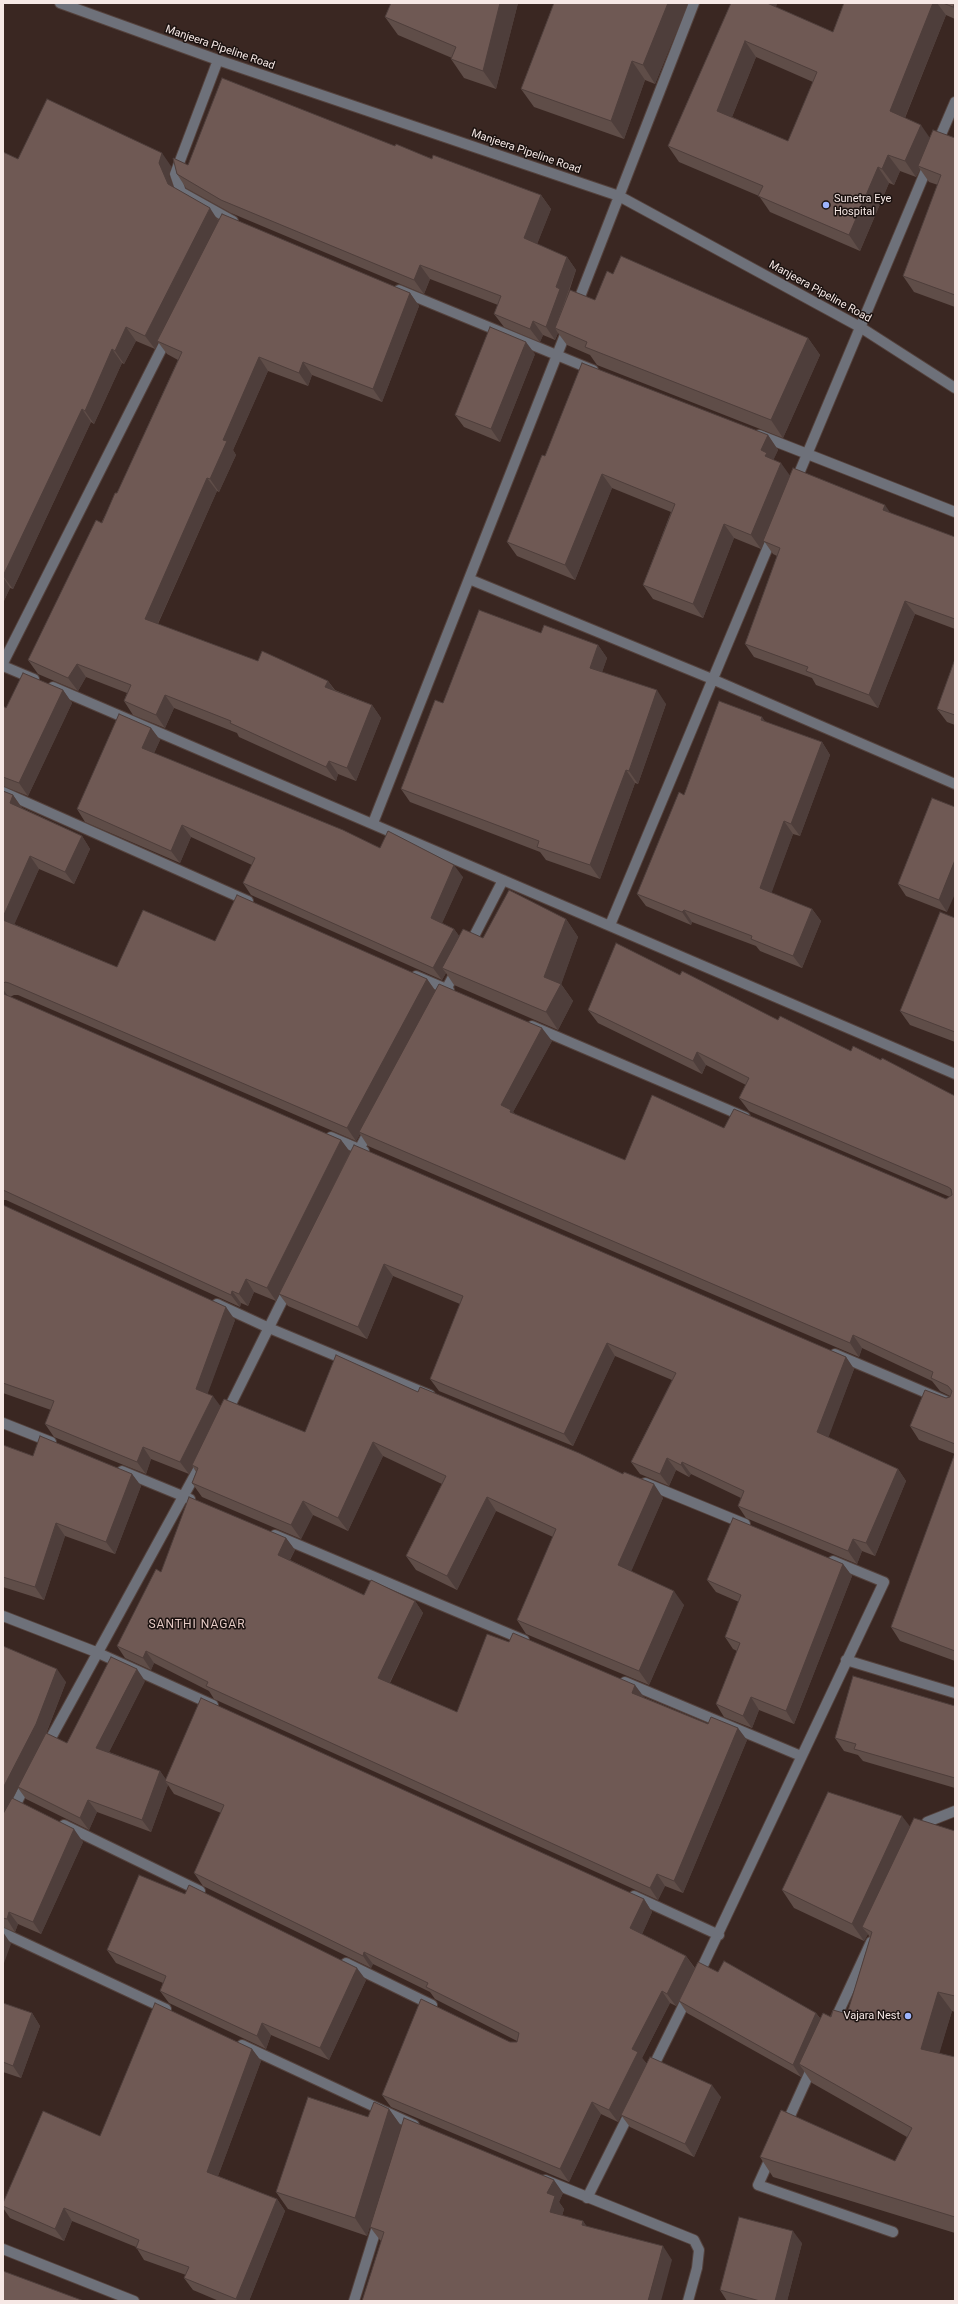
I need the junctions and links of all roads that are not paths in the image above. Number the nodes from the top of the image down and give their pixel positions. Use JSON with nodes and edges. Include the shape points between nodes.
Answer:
{"nodes":[{"id":1,"x":60,"y":3,"type":"edge"},
{"id":2,"x":694,"y":3,"type":"edge"},
{"id":3,"x":218,"y":60,"type":"junction"},
{"id":4,"x":955,"y":102,"type":"edge"},
{"id":5,"x":619,"y":196,"type":"junction"},
{"id":6,"x":242,"y":225,"type":"edge"},
{"id":7,"x":388,"y":286,"type":"edge"},
{"id":8,"x":174,"y":324,"type":"edge"},
{"id":9,"x":860,"y":327,"type":"junction"},
{"id":10,"x":556,"y":356,"type":"junction"},
{"id":11,"x":601,"y":373,"type":"edge"},
{"id":12,"x":955,"y":388,"type":"edge"},
{"id":13,"x":748,"y":431,"type":"edge"},
{"id":14,"x":807,"y":454,"type":"junction"},
{"id":15,"x":792,"y":490,"type":"edge"},
{"id":16,"x":955,"y":512,"type":"edge"},
{"id":17,"x":777,"y":527,"type":"edge"},
{"id":18,"x":469,"y":579,"type":"junction"},
{"id":19,"x":3,"y":663,"type":"edge"},
{"id":20,"x":3,"y":666,"type":"edge"},
{"id":21,"x":712,"y":679,"type":"junction"},
{"id":22,"x":955,"y":784,"type":"edge"},
{"id":23,"x":3,"y":792,"type":"edge"},
{"id":24,"x":373,"y":823,"type":"junction"},
{"id":25,"x":503,"y":880,"type":"junction"},
{"id":26,"x":257,"y":905,"type":"edge"},
{"id":27,"x":610,"y":925,"type":"junction"},
{"id":28,"x":410,"y":973,"type":"edge"},
{"id":29,"x":446,"y":989,"type":"junction"},
{"id":30,"x":460,"y":995,"type":"edge"},
{"id":31,"x":435,"y":1010,"type":"edge"},
{"id":32,"x":526,"y":1023,"type":"edge"},
{"id":33,"x":955,"y":1074,"type":"edge"},
{"id":34,"x":751,"y":1119,"type":"edge"},
{"id":35,"x":374,"y":1121,"type":"edge"},
{"id":36,"x":324,"y":1134,"type":"edge"},
{"id":37,"x":359,"y":1149,"type":"junction"},
{"id":38,"x":374,"y":1155,"type":"edge"},
{"id":39,"x":349,"y":1170,"type":"edge"},
{"id":40,"x":293,"y":1280,"type":"edge"},
{"id":41,"x":204,"y":1298,"type":"edge"},
{"id":42,"x":269,"y":1328,"type":"junction"},
{"id":43,"x":824,"y":1349,"type":"edge"},
{"id":44,"x":437,"y":1398,"type":"edge"},
{"id":45,"x":955,"y":1405,"type":"edge"},
{"id":46,"x":3,"y":1423,"type":"edge"},
{"id":47,"x":220,"y":1426,"type":"edge"},
{"id":48,"x":61,"y":1446,"type":"edge"},
{"id":49,"x":206,"y":1454,"type":"edge"},
{"id":50,"x":112,"y":1467,"type":"edge"},
{"id":51,"x":635,"y":1479,"type":"edge"},
{"id":52,"x":185,"y":1497,"type":"junction"},
{"id":53,"x":199,"y":1503,"type":"edge"},
{"id":54,"x":752,"y":1527,"type":"edge"},
{"id":55,"x":265,"y":1531,"type":"edge"},
{"id":56,"x":825,"y":1558,"type":"edge"},
{"id":57,"x":3,"y":1616,"type":"edge"},
{"id":58,"x":537,"y":1645,"type":"edge"},
{"id":59,"x":96,"y":1652,"type":"junction"},
{"id":60,"x":846,"y":1660,"type":"junction"},
{"id":61,"x":618,"y":1679,"type":"edge"},
{"id":62,"x":955,"y":1694,"type":"edge"},
{"id":63,"x":219,"y":1708,"type":"edge"},
{"id":64,"x":42,"y":1754,"type":"edge"},
{"id":65,"x":801,"y":1756,"type":"junction"},
{"id":66,"x":31,"y":1775,"type":"edge"},
{"id":67,"x":7,"y":1810,"type":"edge"},
{"id":68,"x":955,"y":1811,"type":"edge"},
{"id":69,"x":53,"y":1819,"type":"edge"},
{"id":70,"x":3,"y":1830,"type":"edge"},
{"id":71,"x":917,"y":1844,"type":"edge"},
{"id":72,"x":625,"y":1892,"type":"edge"},
{"id":73,"x":209,"y":1896,"type":"edge"},
{"id":74,"x":877,"y":1929,"type":"edge"},
{"id":75,"x":3,"y":1933,"type":"edge"},
{"id":76,"x":719,"y":1935,"type":"junction"},
{"id":77,"x":337,"y":1958,"type":"edge"},
{"id":78,"x":444,"y":2011,"type":"edge"},
{"id":79,"x":174,"y":2013,"type":"edge"},
{"id":80,"x":827,"y":2036,"type":"edge"},
{"id":81,"x":231,"y":2040,"type":"edge"},
{"id":82,"x":817,"y":2057,"type":"edge"},
{"id":83,"x":644,"y":2084,"type":"edge"},
{"id":84,"x":637,"y":2098,"type":"edge"},
{"id":85,"x":423,"y":2129,"type":"edge"},
{"id":86,"x":537,"y":2177,"type":"edge"},
{"id":87,"x":587,"y":2198,"type":"junction"},
{"id":88,"x":381,"y":2212,"type":"edge"},
{"id":89,"x":893,"y":2232,"type":"dead end"},
{"id":90,"x":3,"y":2249,"type":"edge"},
{"id":91,"x":134,"y":2301,"type":"edge"},
{"id":92,"x":354,"y":2301,"type":"edge"},
{"id":93,"x":688,"y":2301,"type":"edge"}],
"edges":[{"from":1,"to":3,"type":"street","name":"Manjeera Pipeline Road"},
{"from":2,"to":5,"type":"street"},
{"from":3,"to":5,"type":"street","name":"Manjeera Pipeline Road"},
{"from":3,"to":6,"type":"street","via":[[175,174],[181,192],[226,222]]},
{"from":4,"to":9,"type":"street"},
{"from":5,"to":9,"type":"street","name":"Manjeera Pipeline Road"},
{"from":5,"to":10,"type":"street"},
{"from":7,"to":10,"type":"street"},
{"from":8,"to":19,"type":"street"},
{"from":9,"to":12,"type":"street","name":"Manjeera Pipeline Road"},
{"from":9,"to":14,"type":"street"},
{"from":10,"to":11,"type":"street"},
{"from":10,"to":18,"type":"street"},
{"from":13,"to":14,"type":"street"},
{"from":14,"to":15,"type":"street"},
{"from":14,"to":16,"type":"street"},
{"from":17,"to":21,"type":"street"},
{"from":18,"to":21,"type":"street"},
{"from":18,"to":24,"type":"street"},
{"from":20,"to":24,"type":"street"},
{"from":21,"to":22,"type":"street"},
{"from":21,"to":27,"type":"street"},
{"from":23,"to":26,"type":"street"},
{"from":24,"to":25,"type":"street"},
{"from":25,"to":27,"type":"street"},
{"from":25,"to":29,"type":"street"},
{"from":27,"to":33,"type":"street"},
{"from":28,"to":29,"type":"street"},
{"from":29,"to":30,"type":"street"},
{"from":29,"to":31,"type":"street"},
{"from":32,"to":34,"type":"street"},
{"from":35,"to":37,"type":"street"},
{"from":36,"to":37,"type":"street"},
{"from":37,"to":38,"type":"street"},
{"from":37,"to":39,"type":"street"},
{"from":40,"to":42,"type":"street"},
{"from":41,"to":42,"type":"street"},
{"from":42,"to":44,"type":"street"},
{"from":42,"to":47,"type":"street"},
{"from":43,"to":45,"type":"street"},
{"from":46,"to":48,"type":"street"},
{"from":49,"to":52,"type":"street"},
{"from":50,"to":52,"type":"street"},
{"from":51,"to":54,"type":"street"},
{"from":52,"to":53,"type":"street"},
{"from":52,"to":59,"type":"street"},
{"from":55,"to":58,"type":"street"},
{"from":56,"to":60,"type":"street","via":[[884,1582]]},
{"from":57,"to":59,"type":"street"},
{"from":59,"to":63,"type":"street"},
{"from":59,"to":64,"type":"street"},
{"from":60,"to":62,"type":"street"},
{"from":60,"to":65,"type":"street"},
{"from":61,"to":65,"type":"street"},
{"from":65,"to":76,"type":"street"},
{"from":66,"to":67,"type":"street","via":[[21,1804]]},
{"from":67,"to":70,"type":"street"},
{"from":68,"to":71,"type":"street","via":[[927,1822]]},
{"from":69,"to":73,"type":"street"},
{"from":72,"to":76,"type":"street"},
{"from":74,"to":80,"type":"street"},
{"from":75,"to":79,"type":"street"},
{"from":76,"to":83,"type":"street"},
{"from":77,"to":78,"type":"street"},
{"from":81,"to":85,"type":"street","via":[[408,2127]]},
{"from":82,"to":89,"type":"street","via":[[758,2186]]},
{"from":84,"to":87,"type":"street"},
{"from":86,"to":87,"type":"street"},
{"from":87,"to":93,"type":"street","via":[[694,2240],[699,2250],[698,2262]]},
{"from":88,"to":92,"type":"street"},
{"from":90,"to":91,"type":"street"}]}
